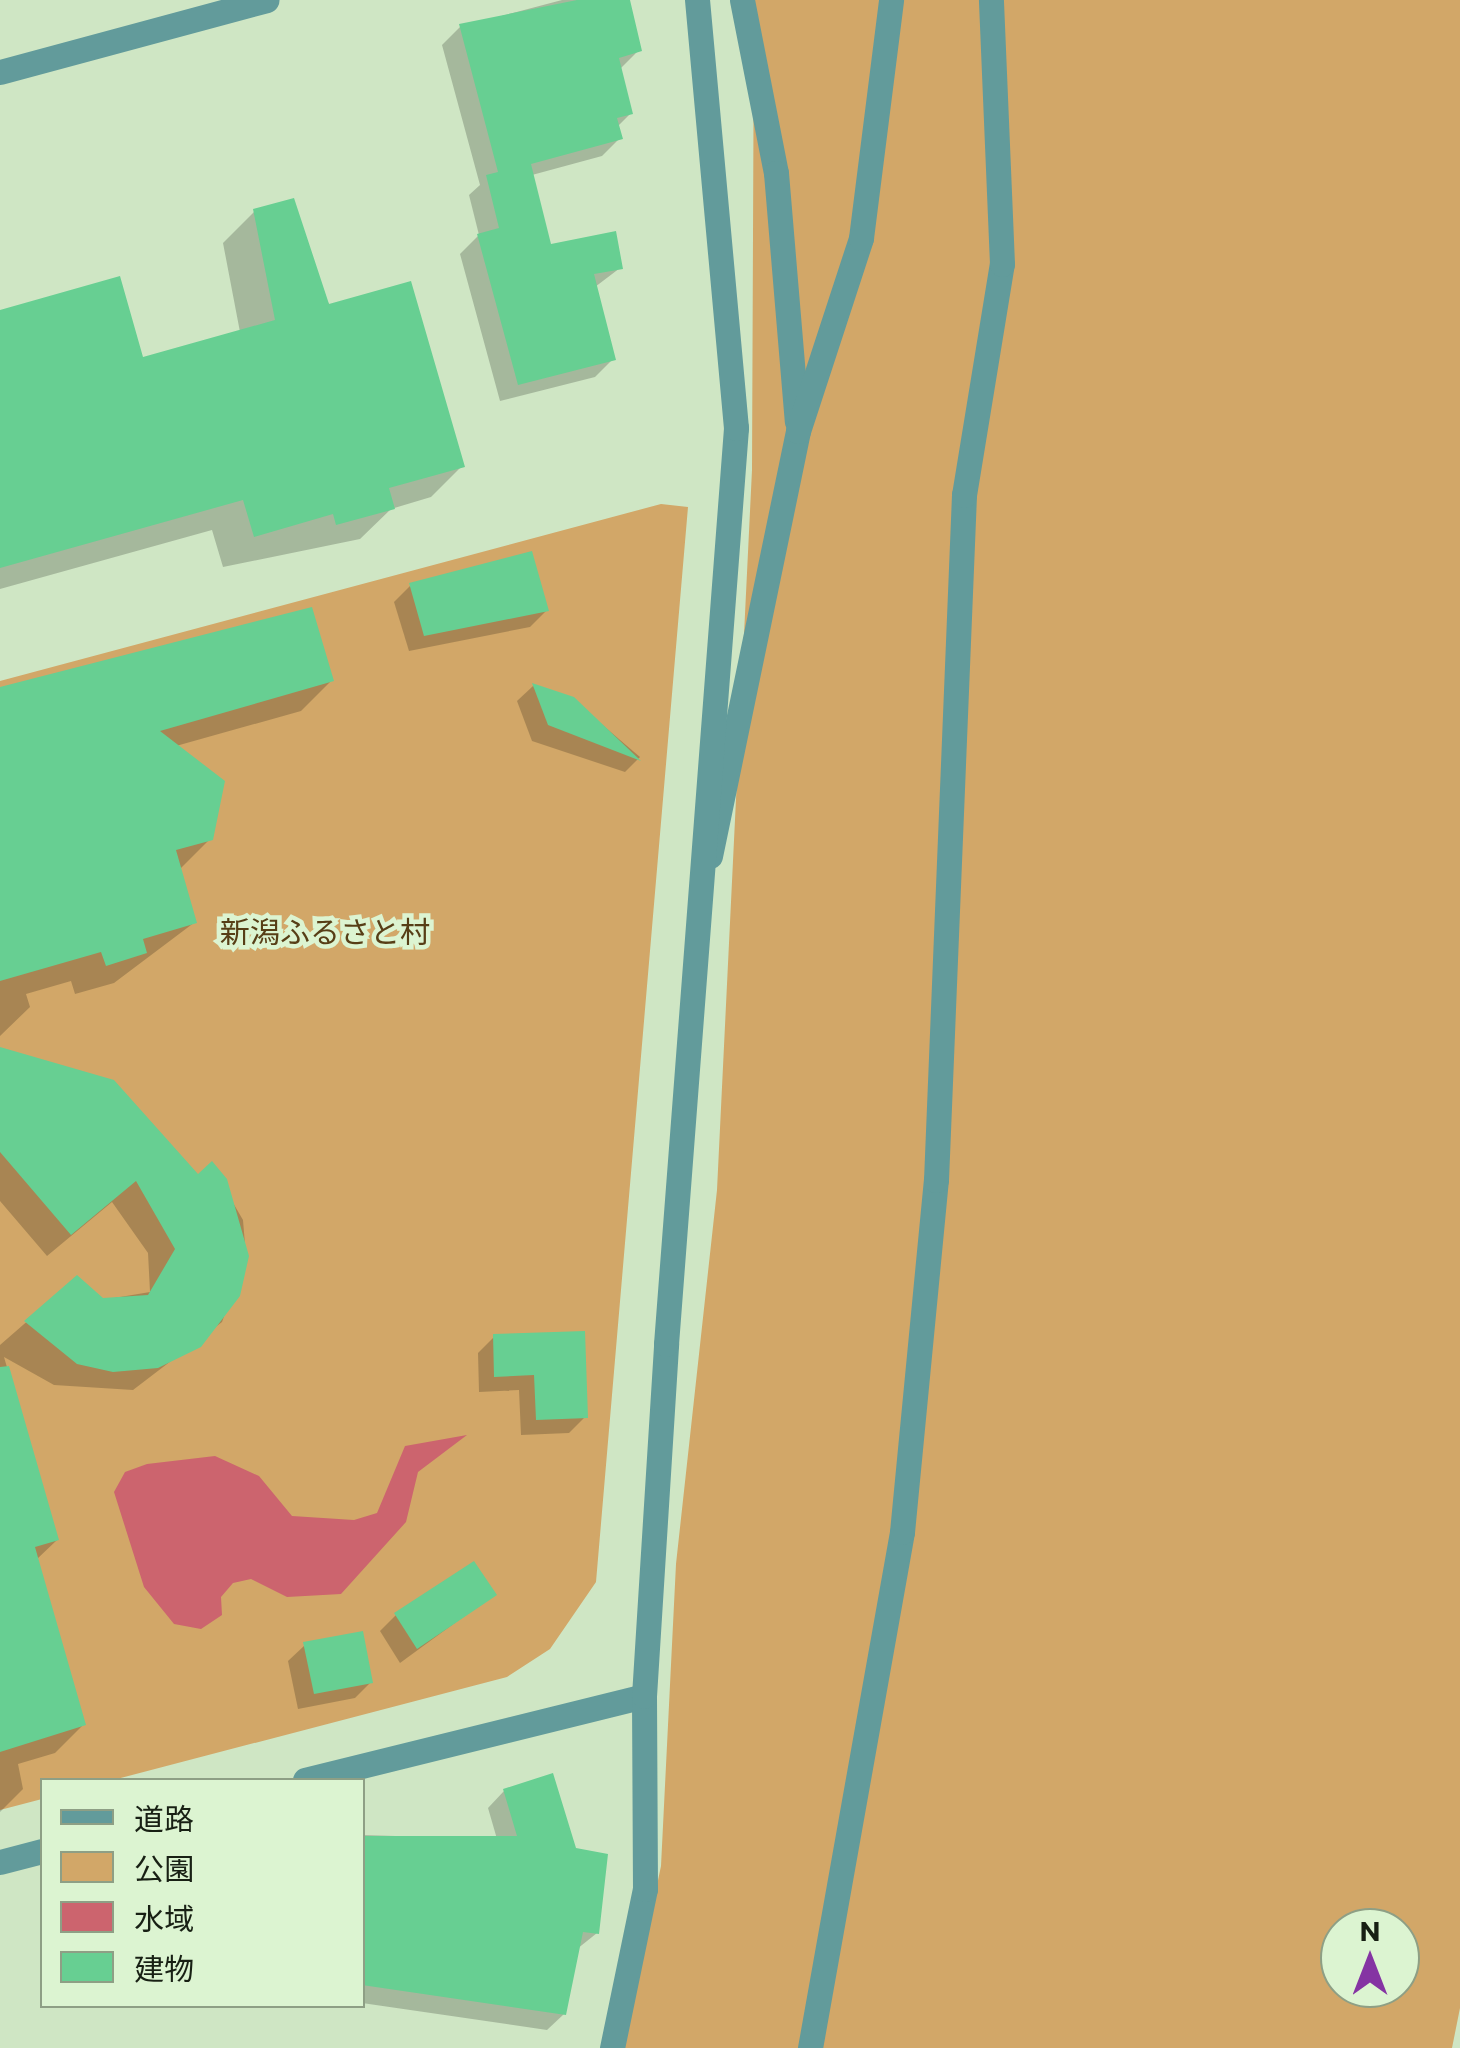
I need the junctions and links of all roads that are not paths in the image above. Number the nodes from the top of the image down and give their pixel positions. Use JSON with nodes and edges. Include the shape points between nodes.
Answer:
{"nodes":[{"id":1,"x":266,"y":0,"type":"edge"},
{"id":2,"x":698,"y":0,"type":"edge"},
{"id":3,"x":742,"y":0,"type":"edge"},
{"id":4,"x":891,"y":0,"type":"edge"},
{"id":5,"x":990,"y":0,"type":"edge"},
{"id":6,"x":0,"y":72,"type":"edge"},
{"id":7,"x":798,"y":431,"type":"junction"},
{"id":8,"x":703,"y":874,"type":"junction"},
{"id":9,"x":644,"y":1696,"type":"junction"},
{"id":10,"x":313,"y":1778,"type":"edge"},
{"id":11,"x":40,"y":1852,"type":"edge"},
{"id":12,"x":0,"y":1862,"type":"edge"},
{"id":13,"x":612,"y":2048,"type":"edge"},
{"id":14,"x":810,"y":2048,"type":"edge"}],
"edges":[{"from":1,"to":6,"type":"street"},
{"from":2,"to":8,"type":"street","via":[[736,428]]},
{"from":3,"to":7,"type":"street","via":[[776,173]]},
{"from":4,"to":7,"type":"street","via":[[861,238]]},
{"from":5,"to":14,"type":"street","via":[[1002,264],[964,495],[936,1180],[902,1532]]},
{"from":7,"to":8,"type":"street"},
{"from":8,"to":9,"type":"street"},
{"from":9,"to":10,"type":"street"},
{"from":9,"to":13,"type":"street","via":[[645,1889]]},
{"from":11,"to":12,"type":"street"}]}
